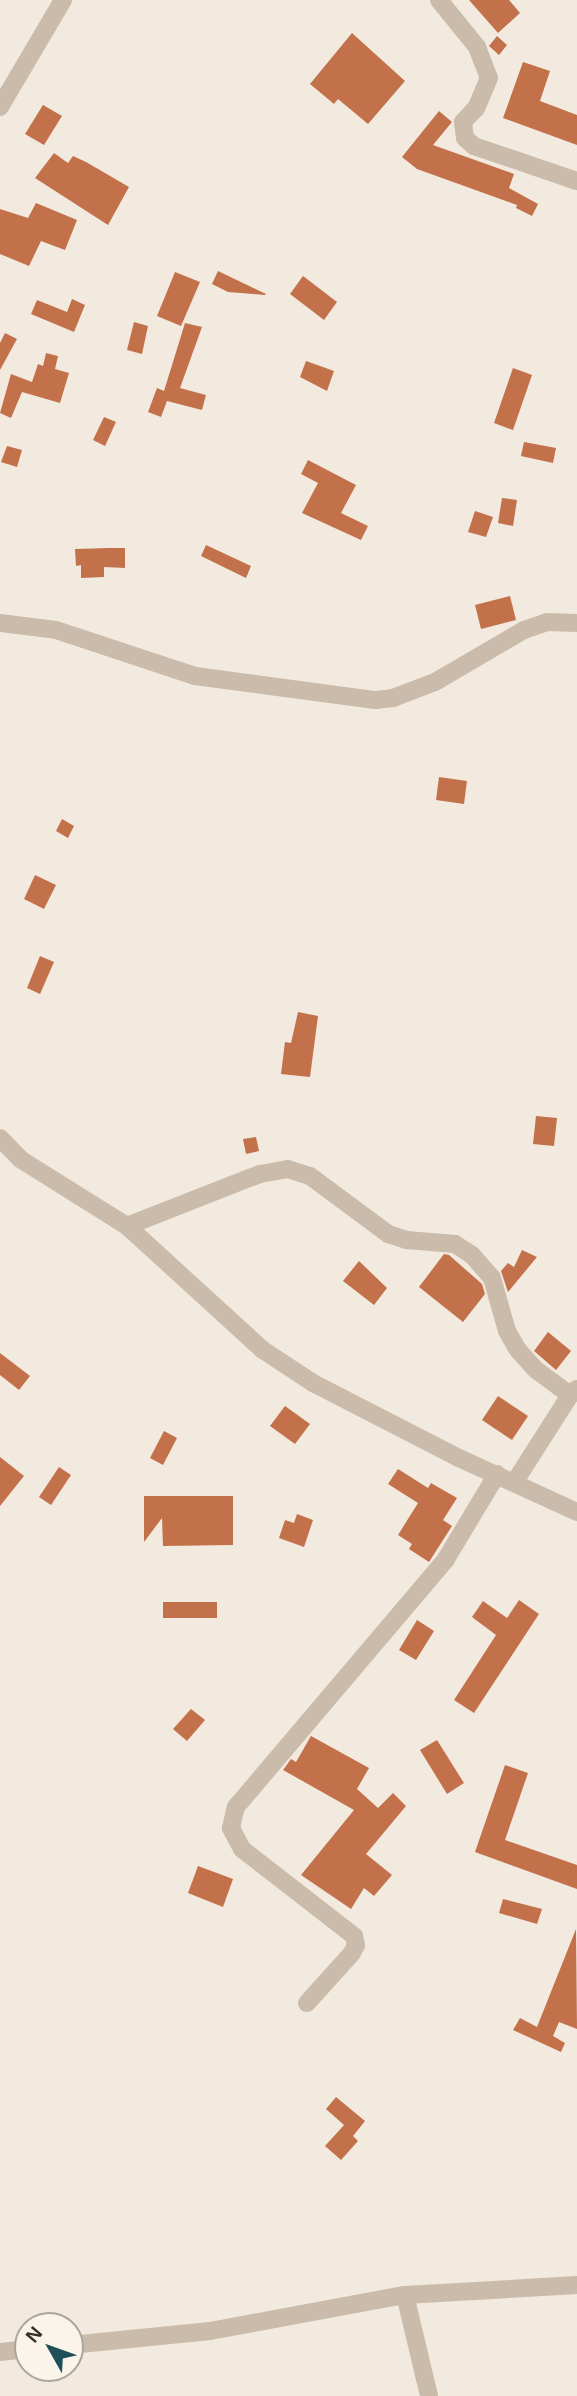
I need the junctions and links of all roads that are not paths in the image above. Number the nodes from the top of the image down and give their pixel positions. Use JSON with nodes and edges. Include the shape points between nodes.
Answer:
{"nodes":[{"id":1,"x":62,"y":0,"type":"edge"},
{"id":2,"x":439,"y":0,"type":"edge"},
{"id":3,"x":0,"y":107,"type":"edge"},
{"id":4,"x":577,"y":181,"type":"edge"},
{"id":5,"x":0,"y":623,"type":"edge"},
{"id":6,"x":577,"y":624,"type":"edge"},
{"id":7,"x":0,"y":1138,"type":"edge"},
{"id":8,"x":127,"y":1226,"type":"junction"},
{"id":9,"x":573,"y":1392,"type":"edge"},
{"id":10,"x":497,"y":1474,"type":"junction"},
{"id":11,"x":514,"y":1483,"type":"junction"},
{"id":12,"x":577,"y":1512,"type":"edge"},
{"id":13,"x":307,"y":2003,"type":"dead end"},
{"id":14,"x":577,"y":2285,"type":"edge"},
{"id":15,"x":405,"y":2295,"type":"junction"},
{"id":16,"x":84,"y":2344,"type":"edge"},
{"id":17,"x":429,"y":2396,"type":"edge"}],
"edges":[{"from":1,"to":3,"type":"street"},
{"from":2,"to":4,"type":"street","via":[[477,47],[489,78],[476,107],[463,122],[465,138],[474,146]]},
{"from":5,"to":6,"type":"street","via":[[56,630],[195,676],[375,700],[435,682],[524,630],[547,622]]},
{"from":7,"to":8,"type":"street","via":[[20,1159]]},
{"from":8,"to":9,"type":"street","via":[[260,1174],[288,1169],[310,1176],[388,1234],[454,1244],[472,1255],[492,1278],[507,1331],[518,1350],[535,1369]]},
{"from":8,"to":10,"type":"street","via":[[263,1350],[313,1383]]},
{"from":9,"to":11,"type":"street"},
{"from":10,"to":11,"type":"street"},
{"from":10,"to":13,"type":"street","via":[[446,1559],[236,1807],[231,1828],[242,1849],[354,1936],[352,1953]]},
{"from":11,"to":12,"type":"street"},
{"from":14,"to":15,"type":"street"},
{"from":15,"to":16,"type":"street","via":[[210,2331]]},
{"from":15,"to":17,"type":"street"}]}
